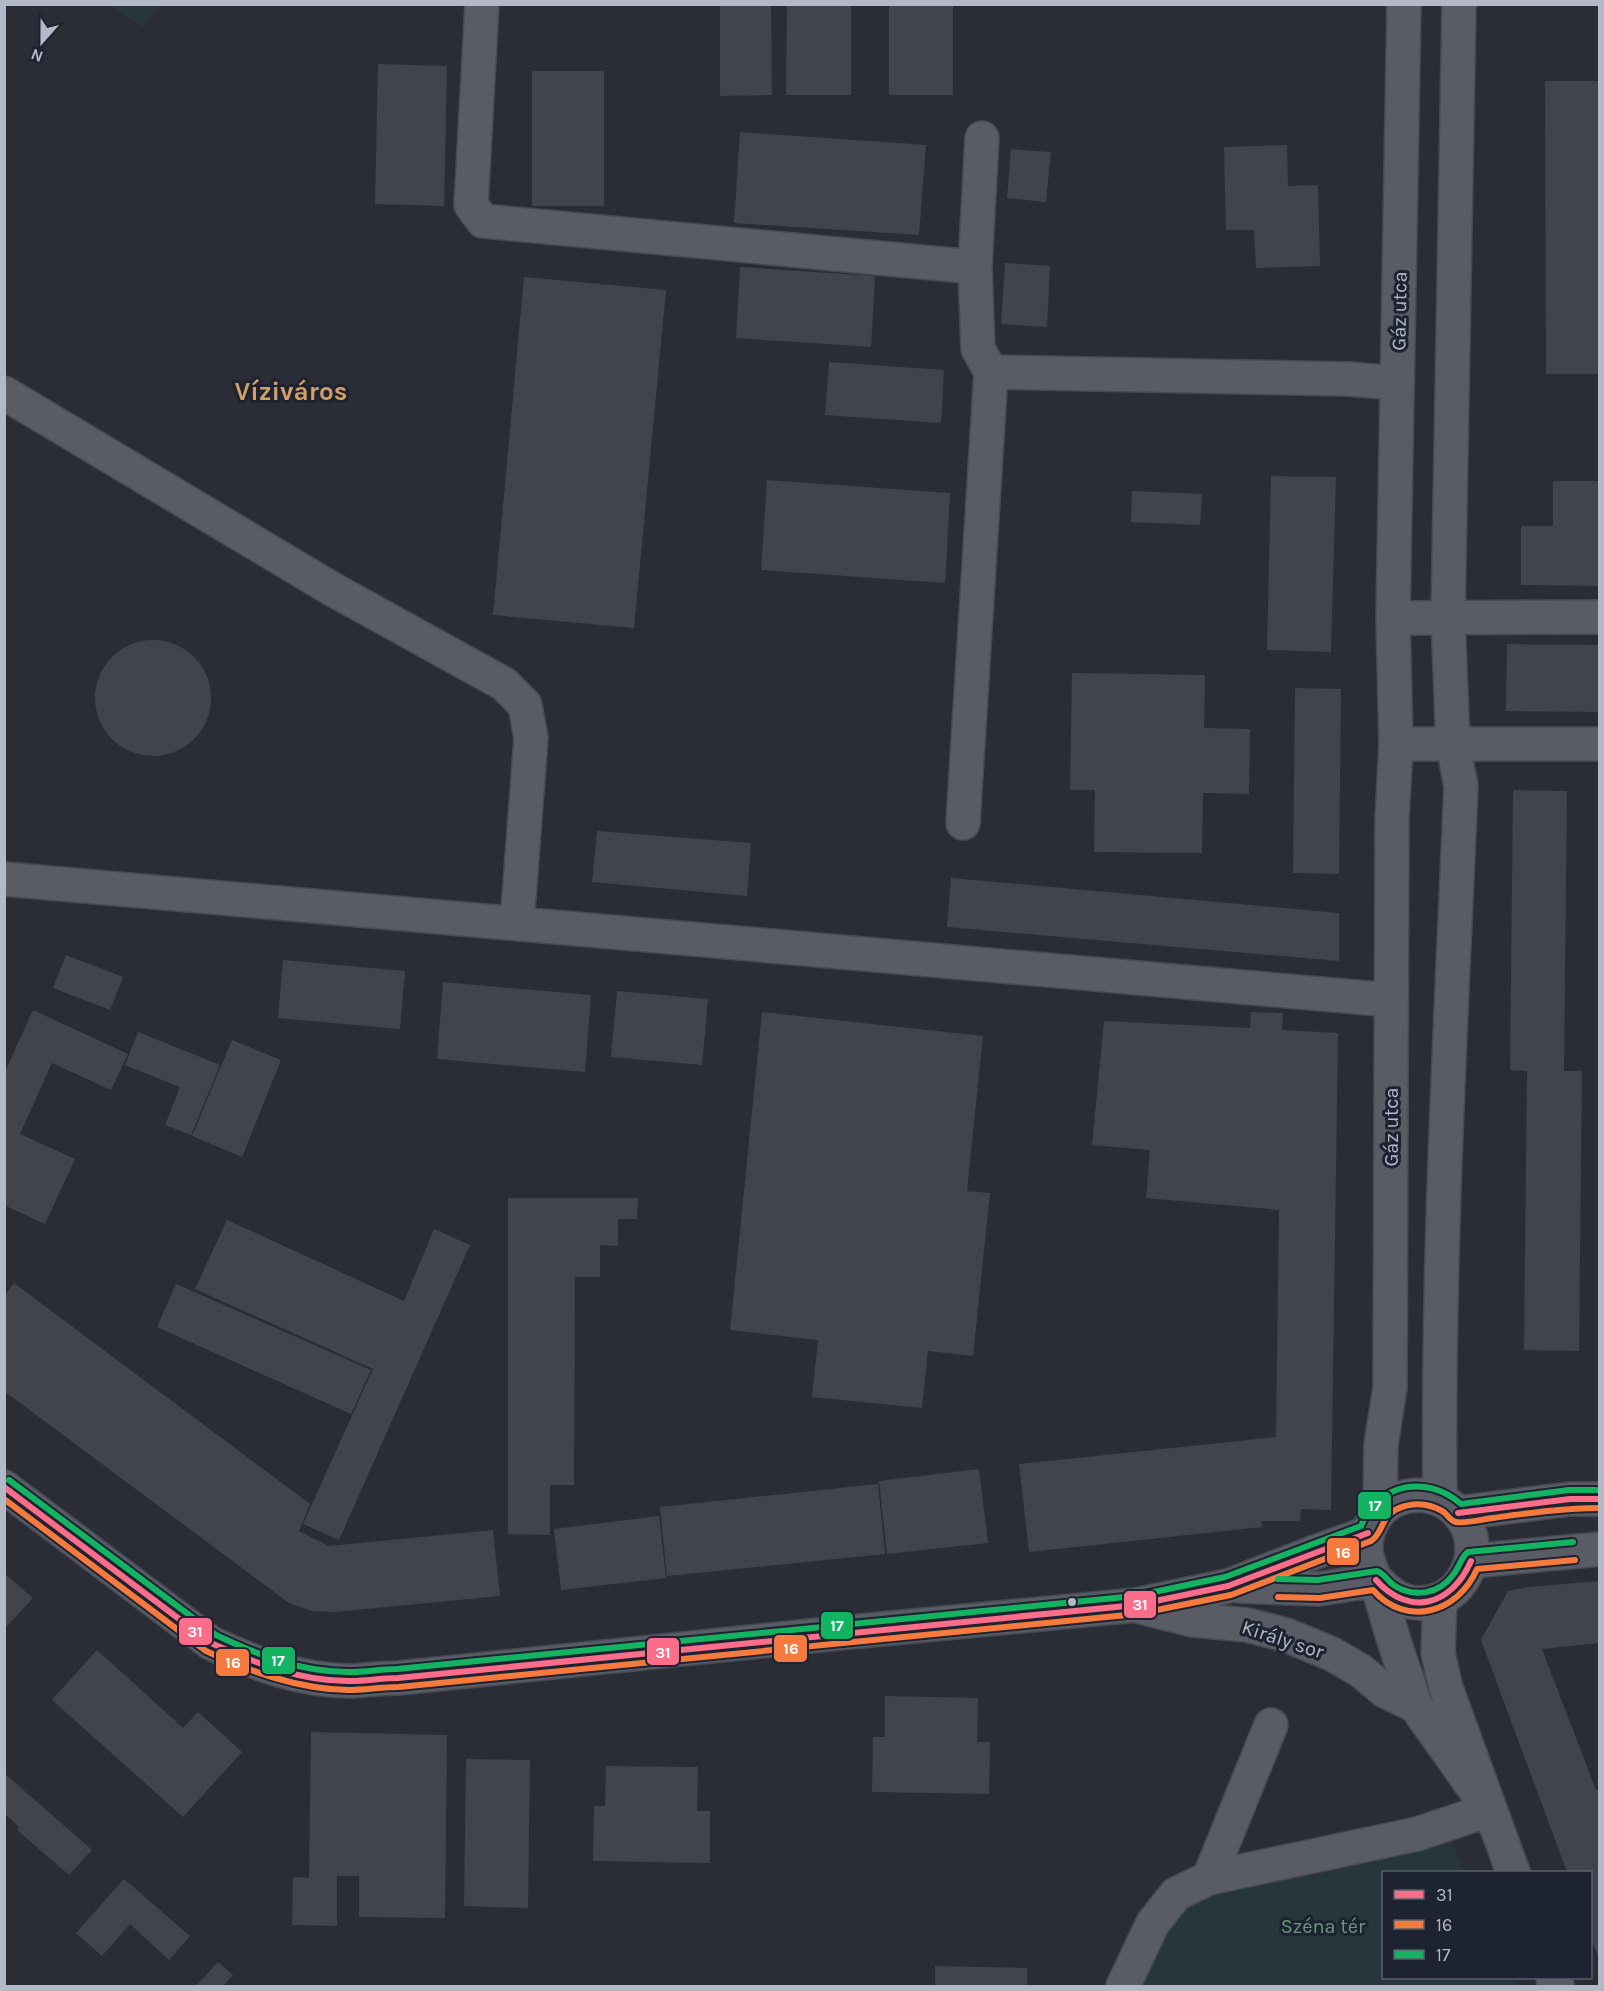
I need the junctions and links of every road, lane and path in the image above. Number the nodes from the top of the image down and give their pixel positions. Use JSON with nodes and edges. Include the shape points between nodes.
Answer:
{"nodes":[{"id":1,"x":482,"y":4,"type":"edge"},
{"id":2,"x":1404,"y":4,"type":"edge"},
{"id":3,"x":1459,"y":4,"type":"edge"},
{"id":4,"x":982,"y":138,"type":"dead end"},
{"id":5,"x":975,"y":267,"type":"junction"},
{"id":6,"x":991,"y":372,"type":"junction"},
{"id":7,"x":1397,"y":383,"type":"junction"},
{"id":8,"x":4,"y":393,"type":"edge"},
{"id":9,"x":1599,"y":617,"type":"edge"},
{"id":10,"x":1393,"y":618,"type":"junction"},
{"id":11,"x":1448,"y":618,"type":"junction"},
{"id":12,"x":1396,"y":744,"type":"junction"},
{"id":13,"x":1599,"y":744,"type":"edge"},
{"id":14,"x":1454,"y":745,"type":"junction"},
{"id":15,"x":963,"y":823,"type":"dead end"},
{"id":16,"x":4,"y":879,"type":"edge"},
{"id":17,"x":517,"y":924,"type":"junction"},
{"id":18,"x":1391,"y":1000,"type":"junction"},
{"id":19,"x":4,"y":1487,"type":"edge"},
{"id":20,"x":1599,"y":1499,"type":"edge"},
{"id":21,"x":1449,"y":1506,"type":"junction"},
{"id":22,"x":1374,"y":1522,"type":"junction"},
{"id":23,"x":1599,"y":1549,"type":"edge"},
{"id":24,"x":1471,"y":1561,"type":"junction"},
{"id":25,"x":1376,"y":1580,"type":"junction"},
{"id":26,"x":1228,"y":1586,"type":"junction"},
{"id":27,"x":1440,"y":1599,"type":"junction"},
{"id":28,"x":1136,"y":1605,"type":"junction"},
{"id":29,"x":1416,"y":1706,"type":"junction"},
{"id":30,"x":1271,"y":1725,"type":"dead end"},
{"id":31,"x":1489,"y":1810,"type":"junction"},
{"id":32,"x":1513,"y":1871,"type":"edge"},
{"id":33,"x":1209,"y":1878,"type":"junction"},
{"id":34,"x":1123,"y":1986,"type":"edge"}],
"edges":[{"from":1,"to":5,"type":"street","via":[[471,205],[483,221]]},
{"from":2,"to":7,"type":"street","name":"Gáz utca"},
{"from":3,"to":11,"type":"street"},
{"from":4,"to":5,"type":"street"},
{"from":5,"to":6,"type":"street","via":[[978,349]]},
{"from":6,"to":7,"type":"street"},
{"from":6,"to":15,"type":"street"},
{"from":7,"to":10,"type":"street","name":"Gáz utca"},
{"from":8,"to":17,"type":"street","via":[[332,589],[504,684],[525,705],[531,738]]},
{"from":9,"to":11,"type":"street"},
{"from":10,"to":11,"type":"street"},
{"from":10,"to":12,"type":"street","name":"Gáz utca"},
{"from":11,"to":14,"type":"street"},
{"from":12,"to":14,"type":"street"},
{"from":12,"to":18,"type":"street","name":"Gáz utca"},
{"from":13,"to":14,"type":"street"},
{"from":14,"to":21,"type":"street","via":[[1461,786],[1444,1170],[1439,1395]]},
{"from":16,"to":17,"type":"street"},
{"from":17,"to":18,"type":"street"},
{"from":18,"to":22,"type":"street","name":"Gáz utca","via":[[1390,1388]]},
{"from":19,"to":28,"type":"street","name":"Király sor","via":[[211,1643],[275,1669],[313,1678],[398,1678]]},
{"from":20,"to":21,"type":"street"},
{"from":21,"to":22,"type":"street","via":[[1428,1496],[1415,1495],[1391,1502]]},
{"from":21,"to":24,"type":"street","via":[[1470,1530]]},
{"from":22,"to":25,"type":"street","via":[[1366,1543],[1368,1562]]},
{"from":22,"to":26,"type":"street","name":"Király sor","via":[[1310,1554]]},
{"from":23,"to":24,"type":"street"},
{"from":24,"to":27,"type":"street","via":[[1462,1581]]},
{"from":25,"to":26,"type":"street","name":"Király sor","via":[[1319,1589]]},
{"from":25,"to":27,"type":"street","via":[[1405,1601],[1423,1603]]},
{"from":25,"to":29,"type":"street"},
{"from":26,"to":28,"type":"street","name":"Király sor"},
{"from":27,"to":31,"type":"street","via":[[1438,1653],[1446,1688]]},
{"from":28,"to":29,"type":"street","name":"Király sor","via":[[1193,1620],[1247,1625],[1286,1635],[1332,1654],[1385,1691]]},
{"from":29,"to":31,"type":"street"},
{"from":30,"to":33,"type":"street"},
{"from":31,"to":32,"type":"street"},
{"from":31,"to":33,"type":"street","via":[[1417,1834]]},
{"from":33,"to":34,"type":"street","via":[[1176,1894],[1153,1923]]}]}
